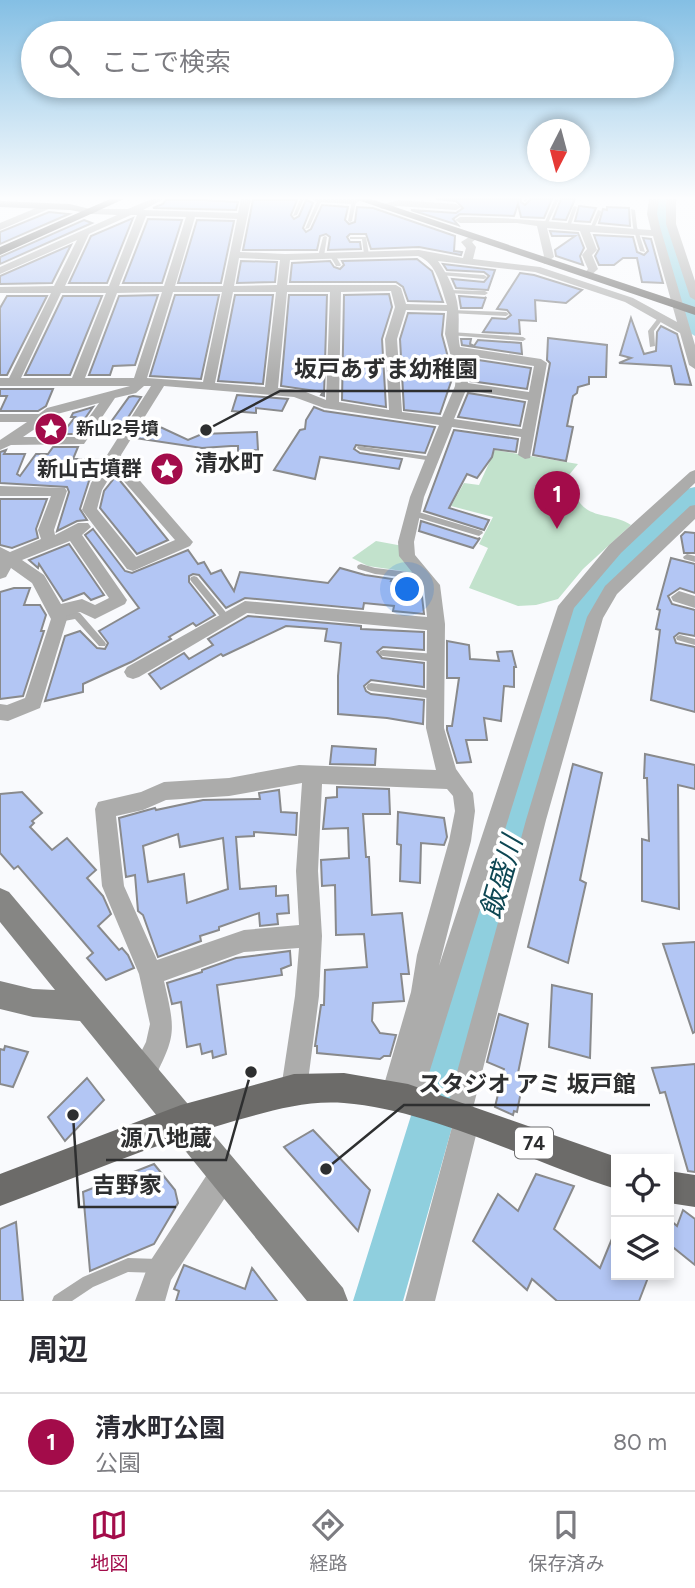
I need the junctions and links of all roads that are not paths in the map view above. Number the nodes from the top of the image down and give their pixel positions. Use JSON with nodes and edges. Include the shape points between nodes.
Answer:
{"nodes":[{"id":1,"x":25,"y":260,"type":"edge"},
{"id":2,"x":72,"y":260,"type":"edge"},
{"id":3,"x":124,"y":260,"type":"edge"},
{"id":4,"x":178,"y":260,"type":"edge"},
{"id":5,"x":232,"y":260,"type":"edge"},
{"id":6,"x":285,"y":260,"type":"edge"},
{"id":7,"x":432,"y":260,"type":"edge"},
{"id":8,"x":464,"y":260,"type":"edge"},
{"id":9,"x":468,"y":260,"type":"joint"},
{"id":10,"x":541,"y":260,"type":"edge"},
{"id":11,"x":589,"y":260,"type":"edge"},
{"id":12,"x":664,"y":260,"type":"edge"},
{"id":13,"x":683,"y":260,"type":"edge"},
{"id":14,"x":545,"y":261,"type":"joint"},
{"id":15,"x":0,"y":271,"type":"edge"},
{"id":16,"x":442,"y":274,"type":"junction"},
{"id":17,"x":588,"y":275,"type":"junction"},
{"id":18,"x":484,"y":277,"type":"dead end"},
{"id":19,"x":336,"y":288,"type":"junction"},
{"id":20,"x":57,"y":289,"type":"junction"},
{"id":21,"x":113,"y":289,"type":"junction"},
{"id":22,"x":169,"y":289,"type":"junction"},
{"id":23,"x":227,"y":289,"type":"junction"},
{"id":24,"x":282,"y":289,"type":"junction"},
{"id":25,"x":1,"y":292,"type":"edge"},
{"id":26,"x":485,"y":293,"type":"dead end"},
{"id":27,"x":695,"y":297,"type":"edge"},
{"id":28,"x":450,"y":304,"type":"junction"},
{"id":29,"x":676,"y":304,"type":"junction"},
{"id":30,"x":401,"y":307,"type":"junction"},
{"id":31,"x":695,"y":311,"type":"edge"},
{"id":32,"x":506,"y":314,"type":"dead end"},
{"id":33,"x":660,"y":318,"type":"junction"},
{"id":34,"x":685,"y":331,"type":"junction"},
{"id":35,"x":523,"y":338,"type":"dead end"},
{"id":36,"x":454,"y":342,"type":"junction"},
{"id":37,"x":652,"y":346,"type":"dead end"},
{"id":38,"x":695,"y":365,"type":"edge"},
{"id":39,"x":6,"y":382,"type":"edge"},
{"id":40,"x":77,"y":382,"type":"junction"},
{"id":41,"x":141,"y":382,"type":"junction"},
{"id":42,"x":160,"y":382,"type":"junction"},
{"id":43,"x":208,"y":386,"type":"junction"},
{"id":44,"x":461,"y":386,"type":"junction"},
{"id":45,"x":271,"y":392,"type":"junction"},
{"id":46,"x":110,"y":396,"type":"junction"},
{"id":47,"x":535,"y":397,"type":"junction"},
{"id":48,"x":332,"y":405,"type":"junction"},
{"id":49,"x":396,"y":415,"type":"junction"},
{"id":50,"x":0,"y":418,"type":"edge"},
{"id":51,"x":39,"y":418,"type":"junction"},
{"id":52,"x":447,"y":422,"type":"junction"},
{"id":53,"x":528,"y":434,"type":"junction"},
{"id":54,"x":5,"y":443,"type":"edge"},
{"id":55,"x":360,"y":448,"type":"dead end"},
{"id":56,"x":525,"y":455,"type":"dead end"},
{"id":57,"x":433,"y":459,"type":"junction"},
{"id":58,"x":115,"y":461,"type":"junction"},
{"id":59,"x":695,"y":475,"type":"edge"},
{"id":60,"x":0,"y":491,"type":"edge"},
{"id":61,"x":89,"y":510,"type":"junction"},
{"id":62,"x":695,"y":510,"type":"edge"},
{"id":63,"x":412,"y":513,"type":"junction"},
{"id":64,"x":657,"y":513,"type":"junction"},
{"id":65,"x":678,"y":524,"type":"junction"},
{"id":66,"x":479,"y":533,"type":"dead end"},
{"id":67,"x":73,"y":534,"type":"junction"},
{"id":68,"x":50,"y":542,"type":"junction"},
{"id":69,"x":3,"y":562,"type":"edge"},
{"id":70,"x":361,"y":567,"type":"dead end"},
{"id":71,"x":426,"y":578,"type":"junction"},
{"id":72,"x":194,"y":579,"type":"dead end"},
{"id":73,"x":58,"y":615,"type":"junction"},
{"id":74,"x":226,"y":618,"type":"junction"},
{"id":75,"x":436,"y":624,"type":"junction"},
{"id":76,"x":680,"y":638,"type":"dead end"},
{"id":77,"x":695,"y":642,"type":"edge"},
{"id":78,"x":103,"y":644,"type":"dead end"},
{"id":79,"x":383,"y":653,"type":"dead end"},
{"id":80,"x":436,"y":658,"type":"junction"},
{"id":81,"x":133,"y":672,"type":"dead end"},
{"id":82,"x":371,"y":687,"type":"dead end"},
{"id":83,"x":435,"y":695,"type":"junction"},
{"id":84,"x":0,"y":712,"type":"edge"},
{"id":85,"x":313,"y":774,"type":"junction"},
{"id":86,"x":452,"y":780,"type":"junction"},
{"id":87,"x":0,"y":901,"type":"edge"},
{"id":88,"x":311,"y":936,"type":"junction"},
{"id":89,"x":151,"y":974,"type":"junction"},
{"id":90,"x":0,"y":995,"type":"edge"},
{"id":91,"x":87,"y":1007,"type":"junction"},
{"id":92,"x":143,"y":1074,"type":"junction"},
{"id":93,"x":294,"y":1089,"type":"junction"},
{"id":94,"x":406,"y":1099,"type":"junction"},
{"id":95,"x":459,"y":1116,"type":"junction"},
{"id":96,"x":181,"y":1121,"type":"junction"},
{"id":97,"x":611,"y":1171,"type":"edge"},
{"id":98,"x":224,"y":1174,"type":"junction"},
{"id":99,"x":674,"y":1188,"type":"edge"},
{"id":100,"x":0,"y":1189,"type":"edge"},
{"id":101,"x":695,"y":1191,"type":"edge"},
{"id":102,"x":163,"y":1266,"type":"junction"},
{"id":103,"x":59,"y":1301,"type":"edge"},
{"id":104,"x":150,"y":1301,"type":"edge"},
{"id":105,"x":330,"y":1301,"type":"edge"},
{"id":106,"x":420,"y":1301,"type":"edge"}],
"edges":[{"from":1,"to":15,"type":"street"},
{"from":2,"to":20,"type":"street"},
{"from":3,"to":21,"type":"street"},
{"from":4,"to":22,"type":"street"},
{"from":5,"to":23,"type":"street"},
{"from":6,"to":24,"type":"street"},
{"from":7,"to":16,"type":"street"},
{"from":8,"to":9,"type":"street"},
{"from":9,"to":33,"type":"street","via":[[536,269],[629,300]]},
{"from":10,"to":14,"type":"main road"},
{"from":11,"to":17,"type":"street","via":[[593,269]]},
{"from":12,"to":29,"type":"street"},
{"from":13,"to":27,"type":"street"},
{"from":14,"to":17,"type":"main road"},
{"from":16,"to":18,"type":"lane"},
{"from":16,"to":28,"type":"street"},
{"from":17,"to":29,"type":"main road"},
{"from":19,"to":24,"type":"street"},
{"from":19,"to":30,"type":"street","via":[[396,288]]},
{"from":19,"to":48,"type":"street"},
{"from":20,"to":21,"type":"street"},
{"from":20,"to":25,"type":"street"},
{"from":20,"to":39,"type":"street"},
{"from":21,"to":22,"type":"street"},
{"from":21,"to":40,"type":"street"},
{"from":22,"to":23,"type":"street"},
{"from":22,"to":41,"type":"street"},
{"from":23,"to":24,"type":"street"},
{"from":23,"to":43,"type":"street"},
{"from":24,"to":45,"type":"street"},
{"from":26,"to":28,"type":"lane"},
{"from":28,"to":30,"type":"street"},
{"from":28,"to":32,"type":"lane"},
{"from":28,"to":36,"type":"street"},
{"from":29,"to":31,"type":"main road"},
{"from":29,"to":34,"type":"street"},
{"from":30,"to":49,"type":"street","via":[[391,339]]},
{"from":33,"to":34,"type":"street"},
{"from":33,"to":37,"type":"lane","via":[[651,331]]},
{"from":34,"to":38,"type":"street"},
{"from":35,"to":36,"type":"lane"},
{"from":36,"to":44,"type":"street"},
{"from":36,"to":47,"type":"street","via":[[541,363]]},
{"from":39,"to":40,"type":"street"},
{"from":40,"to":41,"type":"street"},
{"from":41,"to":42,"type":"street"},
{"from":41,"to":46,"type":"street","via":[[132,390]]},
{"from":42,"to":43,"type":"street"},
{"from":42,"to":58,"type":"street","via":[[114,455]]},
{"from":43,"to":45,"type":"street"},
{"from":44,"to":47,"type":"street"},
{"from":44,"to":52,"type":"street"},
{"from":45,"to":48,"type":"street","via":[[296,393]]},
{"from":46,"to":51,"type":"street"},
{"from":46,"to":54,"type":"street","via":[[79,441]]},
{"from":47,"to":53,"type":"street"},
{"from":48,"to":49,"type":"street"},
{"from":49,"to":52,"type":"street"},
{"from":50,"to":51,"type":"street"},
{"from":51,"to":54,"type":"street"},
{"from":52,"to":53,"type":"street"},
{"from":52,"to":57,"type":"street"},
{"from":53,"to":56,"type":"street"},
{"from":55,"to":57,"type":"lane"},
{"from":57,"to":63,"type":"street"},
{"from":58,"to":61,"type":"street","via":[[104,472]]},
{"from":58,"to":61,"type":"street","via":[[185,542],[133,565]]},
{"from":59,"to":64,"type":"street"},
{"from":60,"to":68,"type":"street","via":[[60,492],[46,530]]},
{"from":61,"to":67,"type":"street","via":[[87,523]]},
{"from":62,"to":65,"type":"street"},
{"from":63,"to":66,"type":"lane"},
{"from":63,"to":71,"type":"street","via":[[407,556]]},
{"from":64,"to":65,"type":"street"},
{"from":64,"to":94,"type":"street","via":[[615,550],[566,606]]},
{"from":65,"to":95,"type":"street","via":[[611,590],[595,617],[536,820]]},
{"from":67,"to":68,"type":"street"},
{"from":67,"to":73,"type":"street","via":[[119,600],[95,613],[82,605]]},
{"from":68,"to":69,"type":"street"},
{"from":69,"to":73,"type":"street","via":[[18,564],[38,579]]},
{"from":70,"to":71,"type":"lane"},
{"from":71,"to":75,"type":"street","via":[[432,585]]},
{"from":72,"to":74,"type":"lane"},
{"from":73,"to":78,"type":"lane","via":[[77,615]]},
{"from":73,"to":84,"type":"street","via":[[33,703]]},
{"from":74,"to":75,"type":"street","via":[[253,606]]},
{"from":74,"to":81,"type":"street"},
{"from":75,"to":80,"type":"street"},
{"from":76,"to":77,"type":"lane"},
{"from":79,"to":80,"type":"lane"},
{"from":80,"to":83,"type":"street"},
{"from":82,"to":83,"type":"lane"},
{"from":83,"to":86,"type":"street","via":[[435,728]]},
{"from":85,"to":86,"type":"street"},
{"from":85,"to":88,"type":"street","via":[[307,871]]},
{"from":85,"to":89,"type":"street","via":[[164,791],[105,809],[113,886]]},
{"from":86,"to":94,"type":"street","via":[[463,793],[465,811]]},
{"from":87,"to":91,"type":"street"},
{"from":88,"to":89,"type":"street","via":[[244,941]]},
{"from":88,"to":93,"type":"street"},
{"from":89,"to":92,"type":"street","via":[[162,1024],[158,1045]]},
{"from":90,"to":91,"type":"street"},
{"from":91,"to":92,"type":"street"},
{"from":92,"to":96,"type":"street"},
{"from":93,"to":94,"type":"main road","number":"74","via":[[344,1088]]},
{"from":93,"to":96,"type":"main road","number":"74"},
{"from":94,"to":95,"type":"main road","number":"74"},
{"from":95,"to":97,"type":"main road","number":"74"},
{"from":95,"to":106,"type":"street"},
{"from":96,"to":98,"type":"street"},
{"from":96,"to":100,"type":"main road","number":"74"},
{"from":98,"to":102,"type":"street"},
{"from":98,"to":105,"type":"street"},
{"from":99,"to":101,"type":"main road"},
{"from":102,"to":103,"type":"lane","via":[[128,1265]]},
{"from":102,"to":104,"type":"street"}]}
